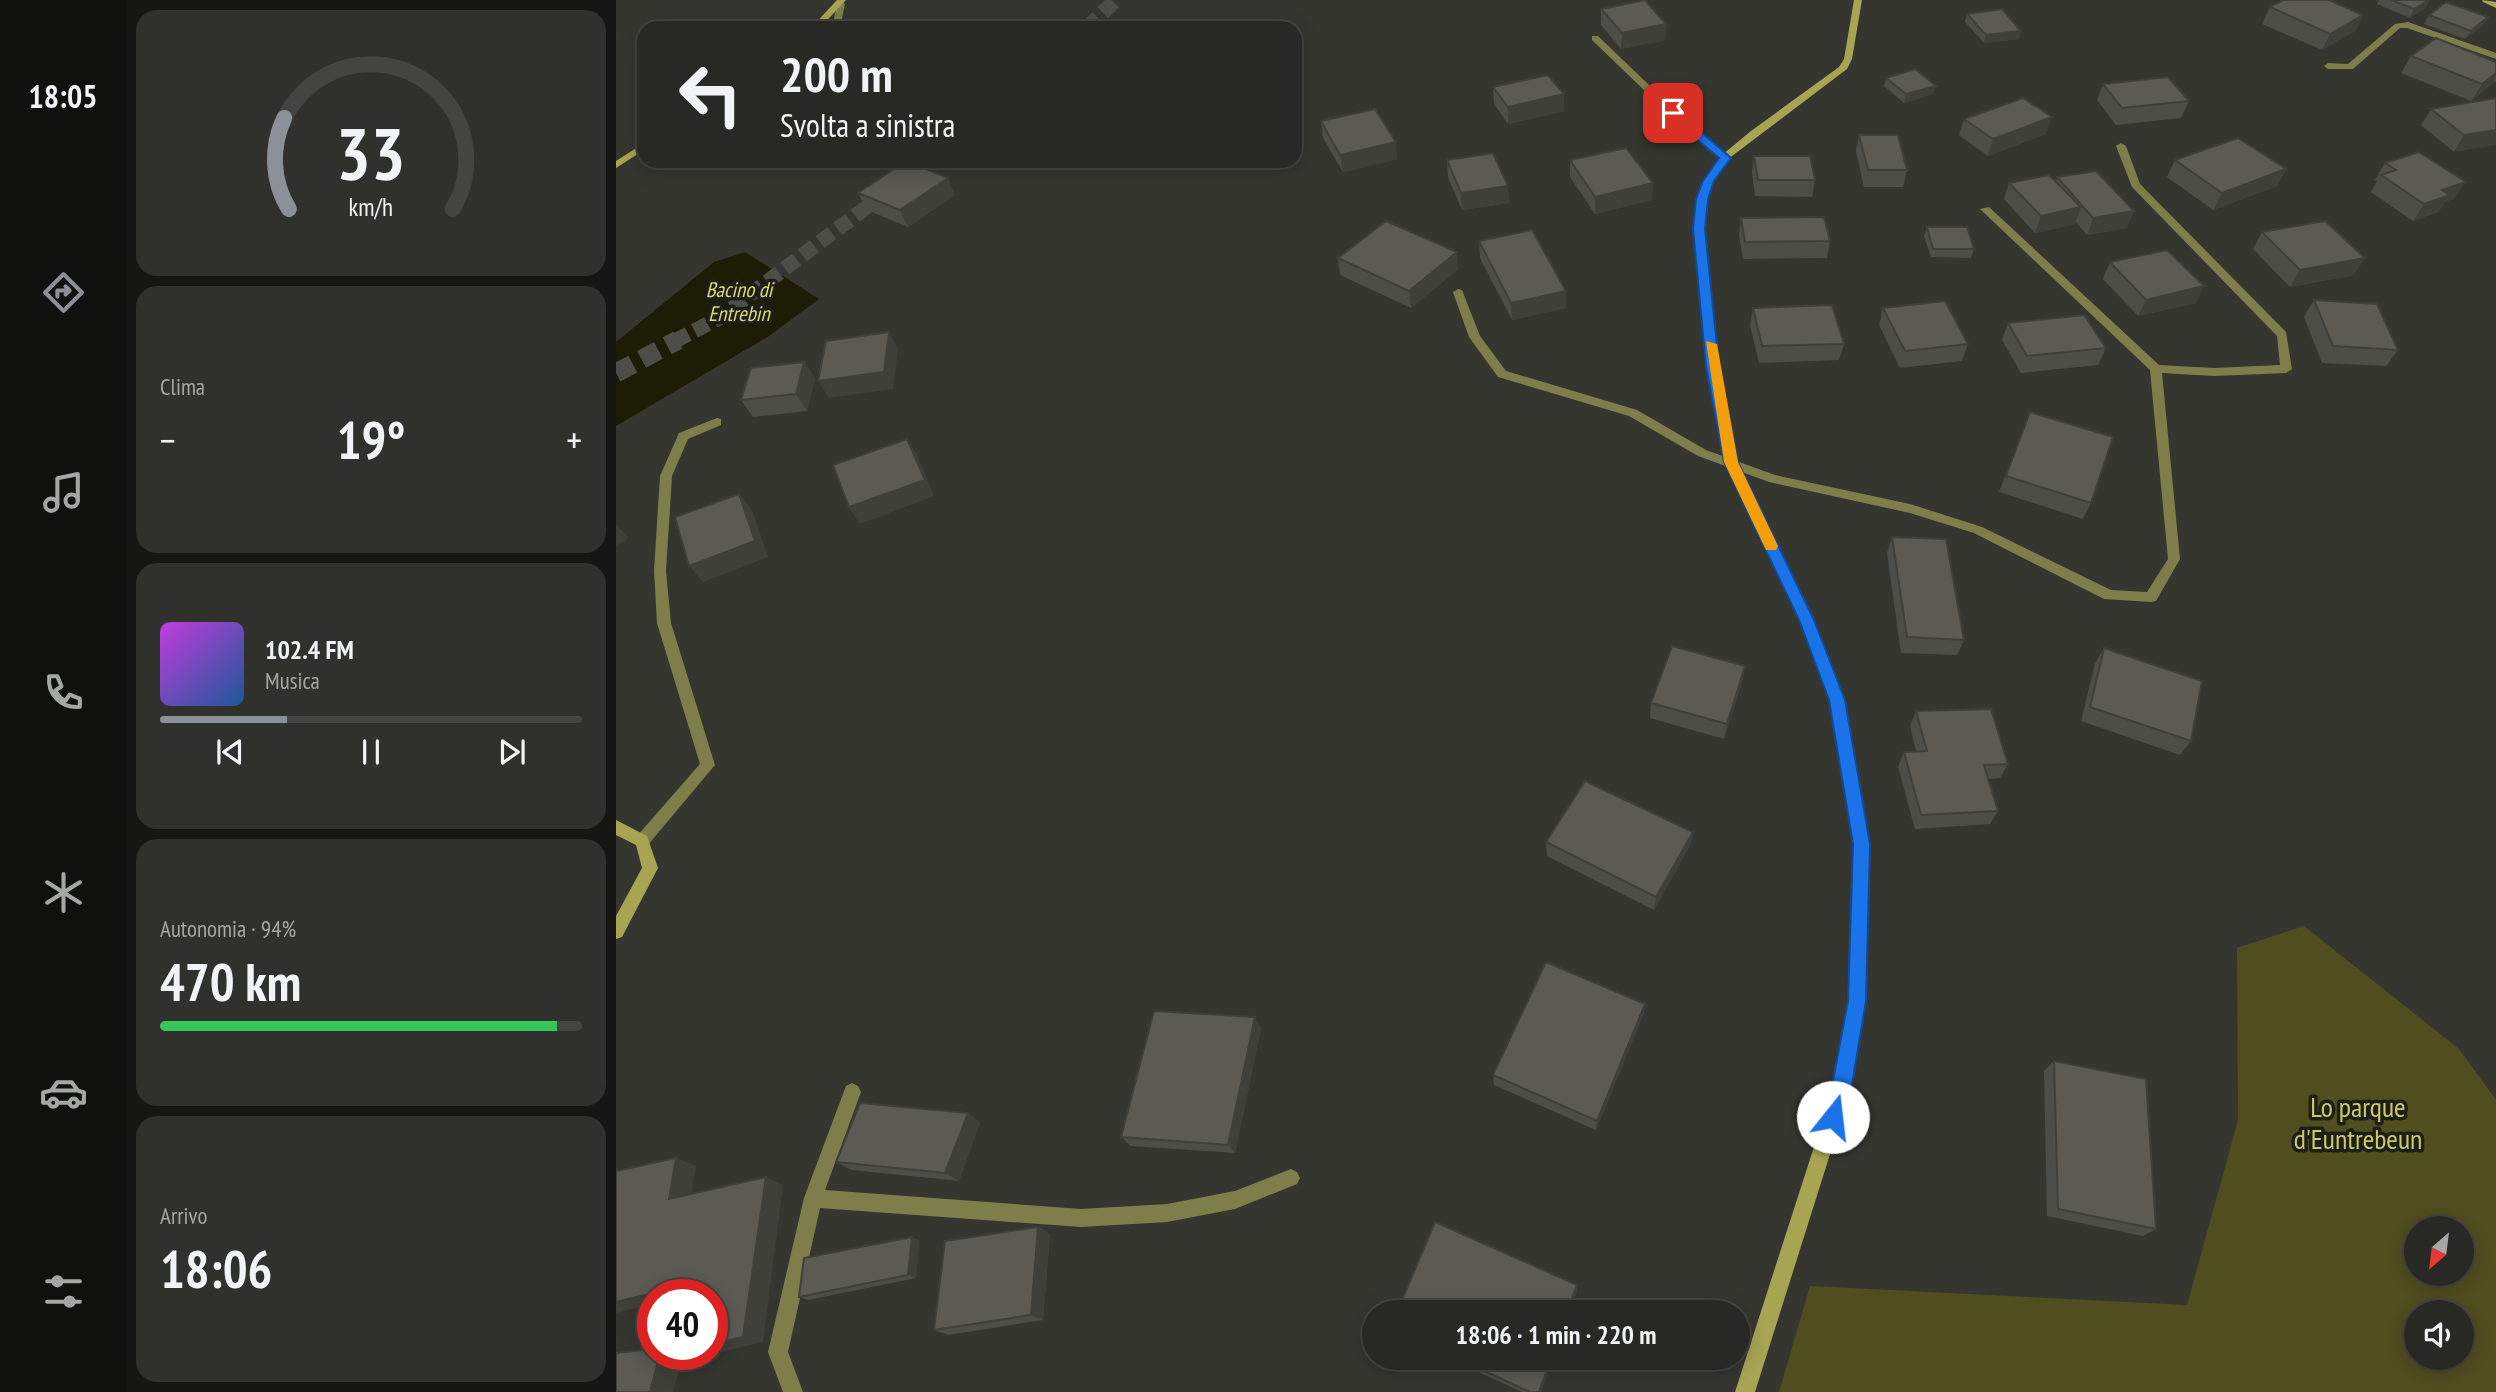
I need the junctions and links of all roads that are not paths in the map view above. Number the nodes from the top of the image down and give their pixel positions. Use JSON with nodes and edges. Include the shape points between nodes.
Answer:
{"nodes":[{"id":1,"x":1858,"y":0,"type":"edge"},
{"id":2,"x":2486,"y":0,"type":"edge"},
{"id":3,"x":841,"y":2,"type":"edge"},
{"id":4,"x":2496,"y":5,"type":"edge"},
{"id":5,"x":822,"y":21,"type":"edge"},
{"id":6,"x":837,"y":21,"type":"edge"},
{"id":7,"x":1595,"y":38,"type":"dead end"},
{"id":8,"x":2496,"y":56,"type":"edge"},
{"id":9,"x":2328,"y":66,"type":"dead end"},
{"id":10,"x":2121,"y":146,"type":"dead end"},
{"id":11,"x":637,"y":151,"type":"edge"},
{"id":12,"x":1726,"y":158,"type":"junction"},
{"id":13,"x":616,"y":165,"type":"edge"},
{"id":14,"x":1985,"y":209,"type":"dead end"},
{"id":15,"x":1458,"y":292,"type":"dead end"},
{"id":16,"x":2155,"y":369,"type":"junction"},
{"id":17,"x":717,"y":422,"type":"dead end"},
{"id":18,"x":1731,"y":462,"type":"junction"},
{"id":19,"x":616,"y":827,"type":"edge"},
{"id":20,"x":642,"y":841,"type":"junction"},
{"id":21,"x":616,"y":932,"type":"edge"},
{"id":22,"x":852,"y":1092,"type":"dead end"},
{"id":23,"x":1291,"y":1178,"type":"dead end"},
{"id":24,"x":813,"y":1198,"type":"junction"},
{"id":25,"x":793,"y":1392,"type":"edge"},
{"id":26,"x":1745,"y":1392,"type":"edge"}],
"edges":[{"from":1,"to":12,"type":"street","via":[[1843,69]]},
{"from":2,"to":4,"type":"street"},
{"from":3,"to":5,"type":"street"},
{"from":3,"to":6,"type":"street"},
{"from":7,"to":12,"type":"street"},
{"from":8,"to":9,"type":"street","via":[[2408,25],[2398,26],[2350,67]]},
{"from":10,"to":16,"type":"street","via":[[2135,185],[2281,335],[2286,369]]},
{"from":11,"to":13,"type":"street"},
{"from":12,"to":18,"type":"street","via":[[1708,181],[1699,229],[1713,366]]},
{"from":14,"to":16,"type":"street"},
{"from":15,"to":18,"type":"street","via":[[1475,337],[1502,374],[1633,413],[1702,453]]},
{"from":16,"to":18,"type":"street","via":[[2174,559],[2151,597],[2109,595],[1978,530],[1910,509],[1773,479]]},
{"from":17,"to":20,"type":"street","via":[[683,436],[666,476],[660,571],[664,623],[708,765]]},
{"from":18,"to":26,"type":"street","via":[[1806,620],[1837,700],[1861,844],[1857,1001],[1841,1091]]},
{"from":19,"to":20,"type":"street"},
{"from":20,"to":21,"type":"street","via":[[650,868]]},
{"from":22,"to":24,"type":"street"},
{"from":23,"to":24,"type":"street","via":[[1235,1200],[1167,1213],[1081,1218]]},
{"from":24,"to":25,"type":"street","via":[[778,1352]]}]}
